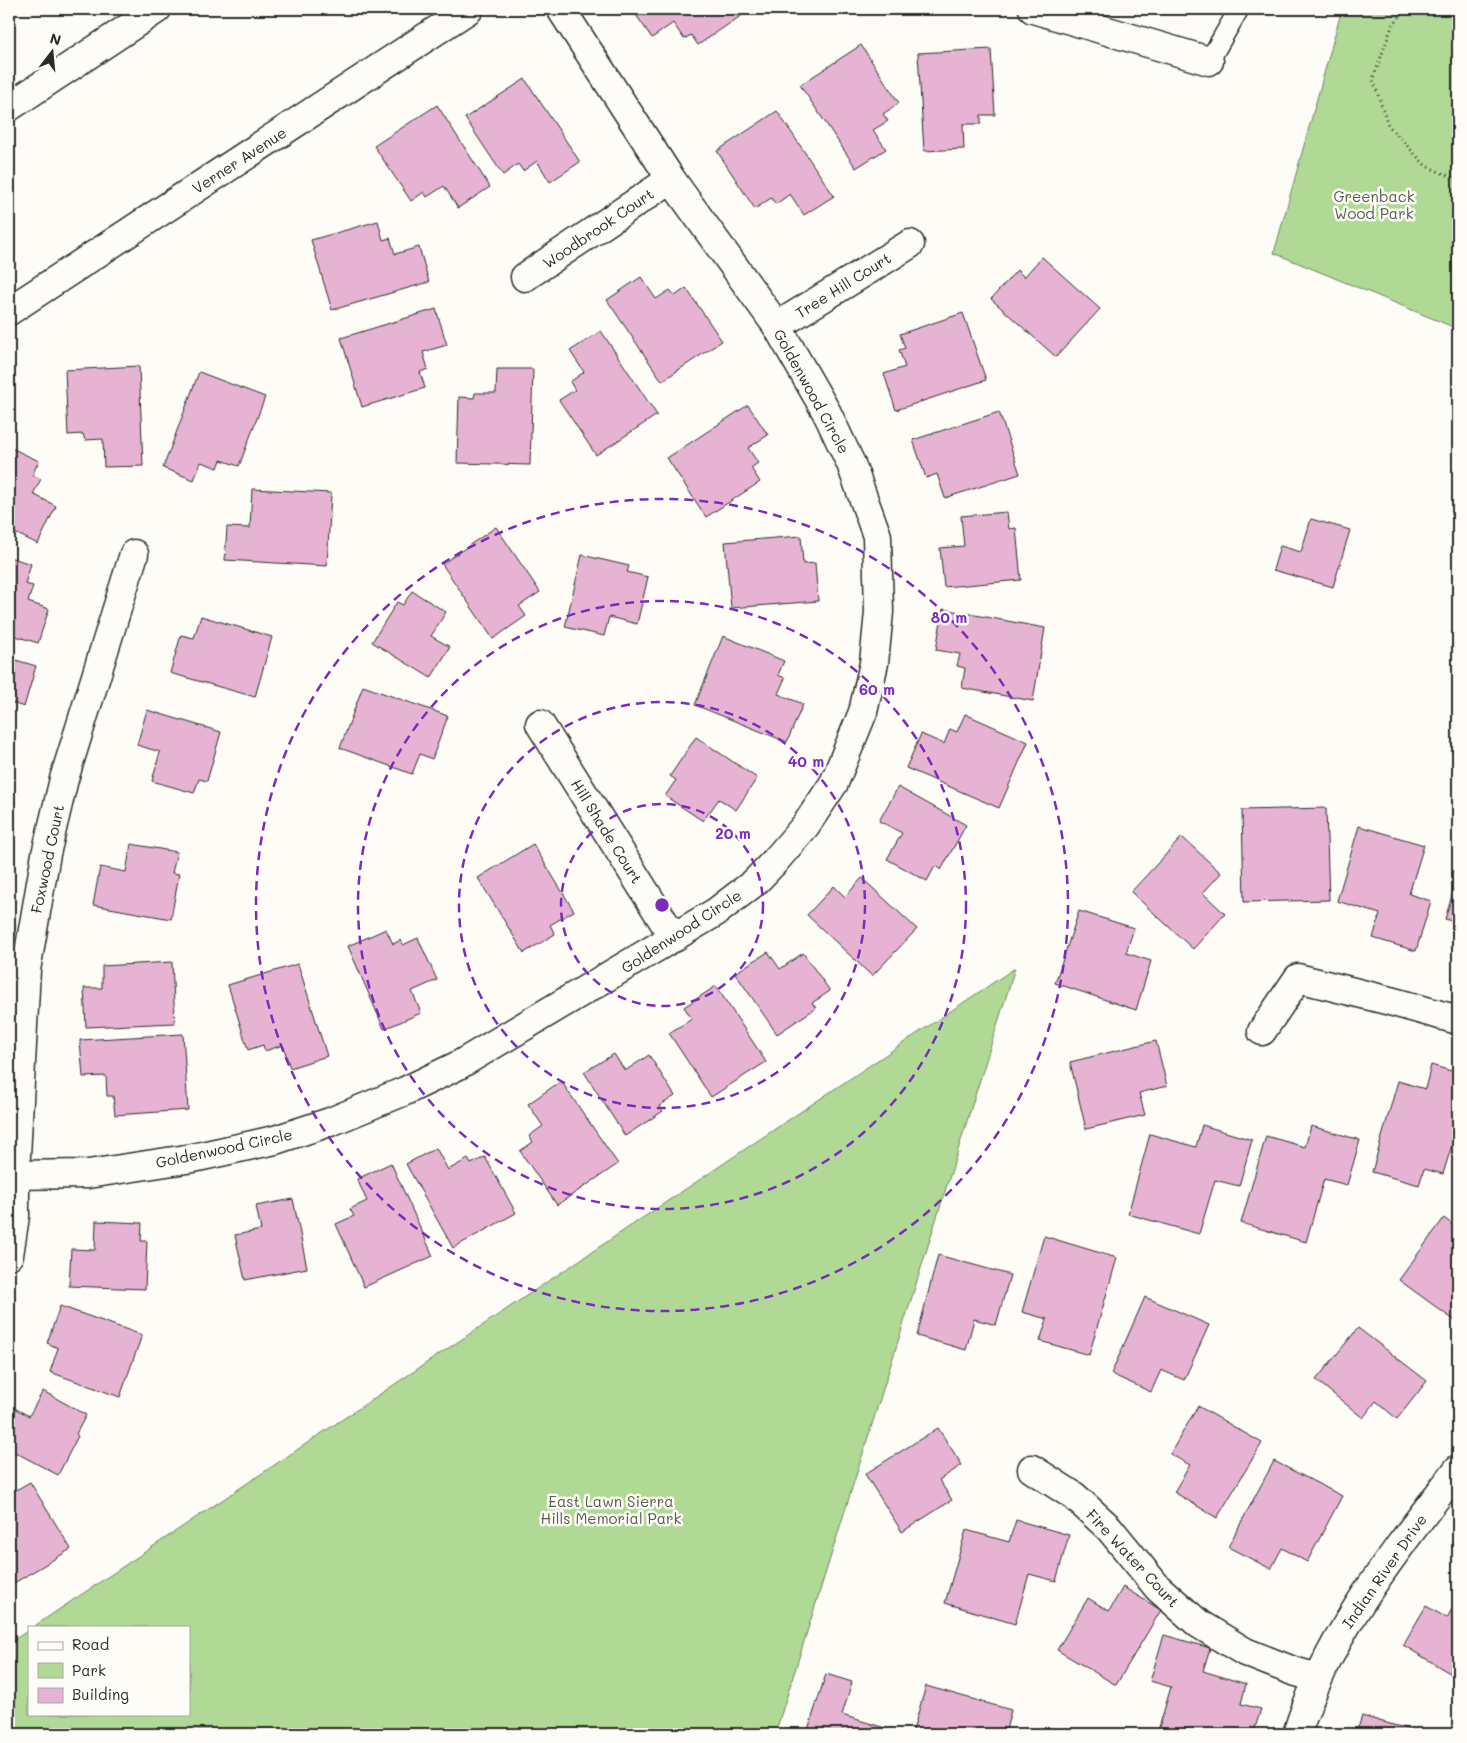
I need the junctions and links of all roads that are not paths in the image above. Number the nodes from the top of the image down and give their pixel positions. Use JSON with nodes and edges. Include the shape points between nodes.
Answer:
{"nodes":[{"id":1,"x":157,"y":9,"type":"edge"},
{"id":2,"x":468,"y":9,"type":"edge"},
{"id":3,"x":561,"y":9,"type":"edge"},
{"id":4,"x":1033,"y":9,"type":"edge"},
{"id":5,"x":1239,"y":9,"type":"edge"},
{"id":6,"x":1209,"y":61,"type":"joint"},
{"id":7,"x":9,"y":107,"type":"edge"},
{"id":8,"x":671,"y":179,"type":"junction"},
{"id":9,"x":910,"y":244,"type":"dead end"},
{"id":10,"x":525,"y":277,"type":"dead end"},
{"id":11,"x":9,"y":312,"type":"edge"},
{"id":12,"x":777,"y":326,"type":"junction"},
{"id":13,"x":134,"y":554,"type":"dead end"},
{"id":14,"x":540,"y":724,"type":"dead end"},
{"id":15,"x":674,"y":938,"type":"junction"},
{"id":16,"x":1458,"y":1020,"type":"edge"},
{"id":17,"x":1262,"y":1031,"type":"dead end"},
{"id":18,"x":12,"y":1175,"type":"edge"},
{"id":19,"x":9,"y":1255,"type":"edge"},
{"id":20,"x":1032,"y":1469,"type":"dead end"},
{"id":21,"x":1458,"y":1469,"type":"edge"},
{"id":22,"x":1318,"y":1678,"type":"junction"},
{"id":23,"x":1297,"y":1734,"type":"edge"}],
"edges":[{"from":1,"to":7,"type":"main road"},
{"from":2,"to":11,"type":"main road","name":"Verner Avenue"},
{"from":3,"to":8,"type":"main road","name":"Goldenwood Circle"},
{"from":4,"to":6,"type":"main road"},
{"from":5,"to":6,"type":"lane"},
{"from":8,"to":10,"type":"main road","name":"Woodbrook Court"},
{"from":8,"to":12,"type":"main road","name":"Goldenwood Circle"},
{"from":9,"to":12,"type":"main road","name":"Tree Hill Court"},
{"from":12,"to":15,"type":"main road","name":"Goldenwood Circle","via":[[827,413],[851,464],[877,536],[880,612],[874,663],[863,712],[834,783],[806,825],[755,882]]},
{"from":13,"to":18,"type":"main road","name":"Foxwood Court","via":[[64,779],[46,854],[26,970]]},
{"from":14,"to":15,"type":"main road","name":"Hill Shade Court"},
{"from":15,"to":18,"type":"main road","name":"Goldenwood Circle","via":[[459,1065],[330,1122],[276,1140],[193,1158],[88,1174]]},
{"from":16,"to":17,"type":"main road","via":[[1298,978]]},
{"from":18,"to":19,"type":"main road","name":"Foxwood Court","via":[[14,1216]]},
{"from":20,"to":22,"type":"main road","name":"Fire Water Court","via":[[1074,1496],[1110,1528],[1158,1588],[1199,1624],[1245,1652]]},
{"from":21,"to":22,"type":"main road","name":"Indian River Drive","via":[[1380,1572],[1345,1625]]},
{"from":22,"to":23,"type":"main road","name":"Indian River Drive"}]}
